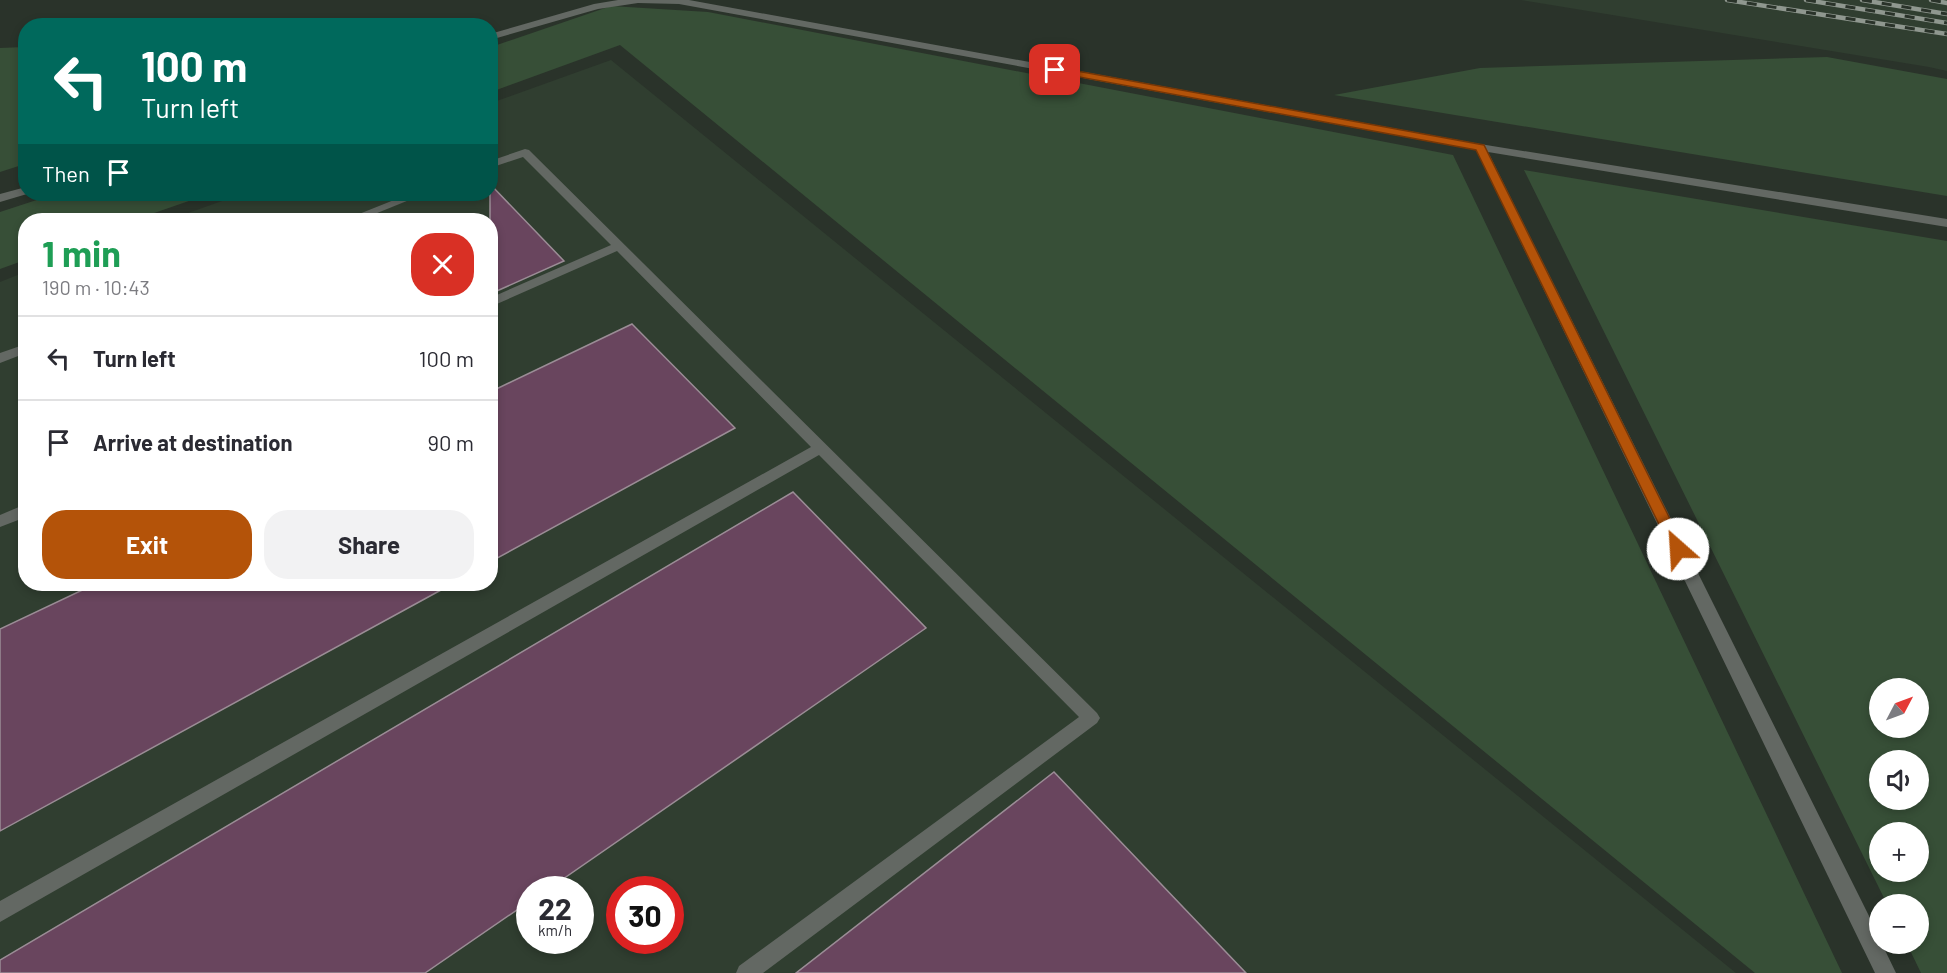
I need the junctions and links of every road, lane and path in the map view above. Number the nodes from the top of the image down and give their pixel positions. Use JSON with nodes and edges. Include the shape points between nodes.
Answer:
{"nodes":[{"id":1,"x":498,"y":35,"type":"edge"},
{"id":2,"x":1480,"y":147,"type":"junction"},
{"id":3,"x":498,"y":162,"type":"edge"},
{"id":4,"x":18,"y":192,"type":"edge"},
{"id":5,"x":0,"y":198,"type":"edge"},
{"id":6,"x":400,"y":201,"type":"edge"},
{"id":7,"x":368,"y":213,"type":"edge"},
{"id":8,"x":1947,"y":223,"type":"edge"},
{"id":9,"x":619,"y":246,"type":"junction"},
{"id":10,"x":498,"y":299,"type":"edge"},
{"id":11,"x":18,"y":351,"type":"edge"},
{"id":12,"x":0,"y":358,"type":"edge"},
{"id":13,"x":820,"y":448,"type":"junction"},
{"id":14,"x":18,"y":513,"type":"edge"},
{"id":15,"x":0,"y":521,"type":"edge"},
{"id":16,"x":0,"y":912,"type":"edge"},
{"id":17,"x":747,"y":973,"type":"edge"},
{"id":18,"x":1887,"y":973,"type":"edge"}],
"edges":[{"from":1,"to":2,"type":"street","via":[[597,6],[638,0],[679,1]]},
{"from":2,"to":8,"type":"street"},
{"from":2,"to":18,"type":"street"},
{"from":3,"to":9,"type":"street","via":[[525,152]]},
{"from":4,"to":5,"type":"street"},
{"from":6,"to":7,"type":"street"},
{"from":9,"to":10,"type":"street"},
{"from":9,"to":13,"type":"street"},
{"from":11,"to":12,"type":"street"},
{"from":13,"to":16,"type":"street"},
{"from":13,"to":17,"type":"street","via":[[1091,718]]},
{"from":14,"to":15,"type":"street"}]}
